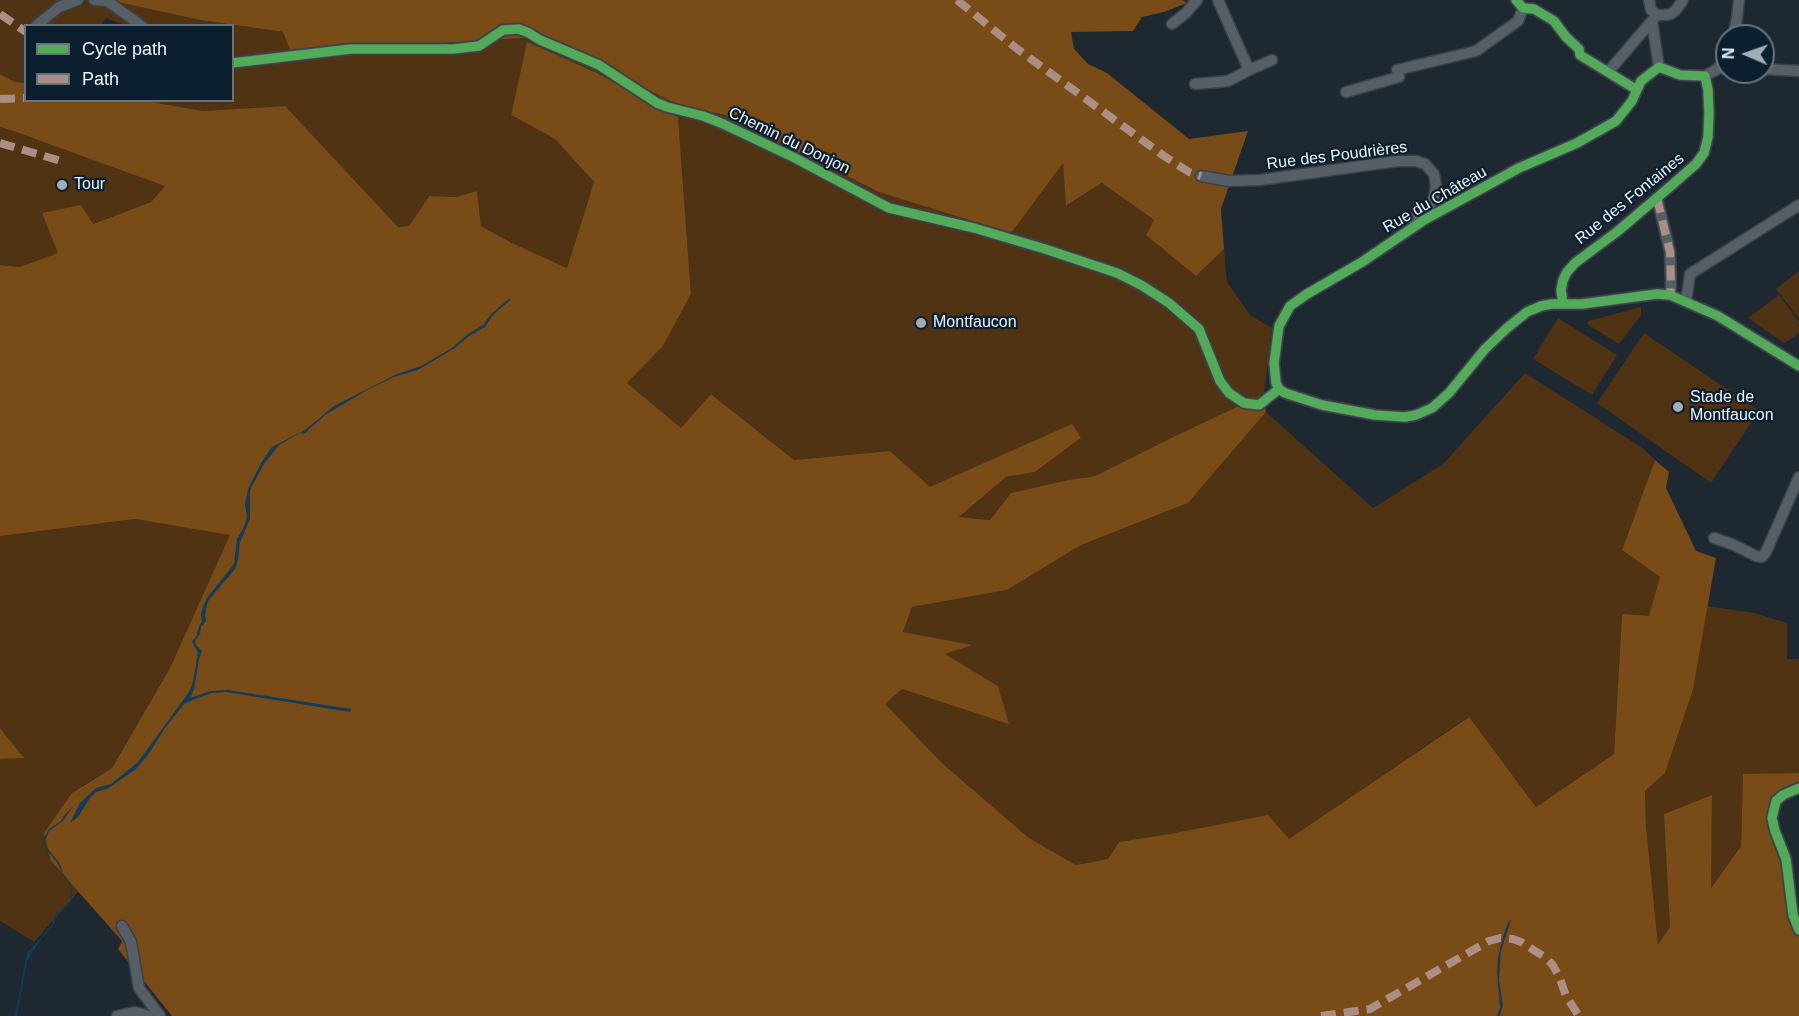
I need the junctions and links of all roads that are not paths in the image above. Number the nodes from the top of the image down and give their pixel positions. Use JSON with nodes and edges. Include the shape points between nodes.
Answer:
{"nodes":[{"id":1,"x":78,"y":0,"type":"edge"},
{"id":2,"x":94,"y":0,"type":"edge"},
{"id":3,"x":1197,"y":0,"type":"edge"},
{"id":4,"x":1218,"y":0,"type":"edge"},
{"id":5,"x":1649,"y":0,"type":"edge"},
{"id":6,"x":1683,"y":0,"type":"edge"},
{"id":7,"x":1739,"y":0,"type":"edge"},
{"id":8,"x":1520,"y":4,"type":"edge"},
{"id":9,"x":1654,"y":18,"type":"junction"},
{"id":10,"x":38,"y":24,"type":"edge"},
{"id":11,"x":139,"y":24,"type":"edge"},
{"id":12,"x":1172,"y":24,"type":"dead end"},
{"id":13,"x":1736,"y":24,"type":"edge"},
{"id":14,"x":1272,"y":60,"type":"dead end"},
{"id":15,"x":234,"y":63,"type":"edge"},
{"id":16,"x":1659,"y":67,"type":"junction"},
{"id":17,"x":1249,"y":70,"type":"junction"},
{"id":18,"x":1775,"y":70,"type":"edge"},
{"id":19,"x":1799,"y":71,"type":"edge"},
{"id":20,"x":1608,"y":72,"type":"junction"},
{"id":21,"x":1715,"y":72,"type":"edge"},
{"id":22,"x":1705,"y":76,"type":"junction"},
{"id":23,"x":1196,"y":84,"type":"dead end"},
{"id":24,"x":1636,"y":90,"type":"junction"},
{"id":25,"x":1346,"y":92,"type":"dead end"},
{"id":26,"x":1201,"y":176,"type":"dead end"},
{"id":27,"x":1657,"y":198,"type":"junction"},
{"id":28,"x":1799,"y":205,"type":"edge"},
{"id":29,"x":1371,"y":254,"type":"junction"},
{"id":30,"x":1670,"y":295,"type":"junction"},
{"id":31,"x":1686,"y":302,"type":"junction"},
{"id":32,"x":1563,"y":304,"type":"junction"},
{"id":33,"x":1799,"y":366,"type":"edge"},
{"id":34,"x":1279,"y":389,"type":"junction"},
{"id":35,"x":1799,"y":477,"type":"edge"},
{"id":36,"x":1714,"y":538,"type":"dead end"},
{"id":37,"x":1799,"y":788,"type":"edge"},
{"id":38,"x":122,"y":927,"type":"dead end"},
{"id":39,"x":1799,"y":930,"type":"edge"},
{"id":40,"x":117,"y":1016,"type":"edge"},
{"id":41,"x":148,"y":1016,"type":"edge"},
{"id":42,"x":160,"y":1016,"type":"edge"}],
"edges":[{"from":1,"to":10,"type":"street","via":[[59,7]]},
{"from":2,"to":11,"type":"street","via":[[107,1]]},
{"from":3,"to":12,"type":"street"},
{"from":4,"to":17,"type":"street"},
{"from":5,"to":9,"type":"street"},
{"from":6,"to":9,"type":"street","via":[[1671,14]]},
{"from":7,"to":13,"type":"street"},
{"from":8,"to":20,"type":"street","via":[[1554,21],[1580,55]]},
{"from":8,"to":25,"type":"street","via":[[1518,21],[1476,51],[1397,70],[1399,77]]},
{"from":9,"to":16,"type":"street"},
{"from":9,"to":20,"type":"street"},
{"from":14,"to":17,"type":"street"},
{"from":15,"to":34,"type":"street","name":"Chemin du Donjon","via":[[351,49],[479,46],[502,30],[519,29],[599,65],[657,102],[720,123],[889,208],[984,231],[1117,273],[1169,303],[1199,329],[1220,381],[1229,393],[1244,403],[1259,405]]},
{"from":16,"to":22,"type":"street","via":[[1680,75]]},
{"from":16,"to":24,"type":"street","name":"Rue du Château"},
{"from":17,"to":23,"type":"street","via":[[1228,81]]},
{"from":18,"to":19,"type":"street"},
{"from":20,"to":24,"type":"street"},
{"from":21,"to":22,"type":"street"},
{"from":22,"to":27,"type":"street","name":"Rue des Fontaines","via":[[1709,114],[1704,153]]},
{"from":24,"to":29,"type":"street","name":"Rue du Château","via":[[1616,121],[1519,168]]},
{"from":26,"to":29,"type":"street","name":"Rue des Poudrières","via":[[1229,181],[1260,180],[1398,161],[1425,164],[1434,174],[1436,186],[1428,208],[1375,244]]},
{"from":27,"to":30,"type":"street","via":[[1670,252]]},
{"from":27,"to":32,"type":"street","name":"Rue des Fontaines","via":[[1567,272],[1561,290]]},
{"from":28,"to":31,"type":"street","via":[[1690,274]]},
{"from":29,"to":34,"type":"street","name":"Rue du Château","via":[[1290,306],[1279,326],[1274,363]]},
{"from":30,"to":31,"type":"street"},
{"from":30,"to":32,"type":"street"},
{"from":31,"to":33,"type":"street","via":[[1719,316]]},
{"from":32,"to":34,"type":"street","via":[[1527,312],[1485,349],[1449,393],[1432,408],[1416,415],[1375,415],[1322,405]]},
{"from":35,"to":36,"type":"street","via":[[1762,556]]},
{"from":37,"to":39,"type":"street","via":[[1776,801],[1772,818],[1786,859],[1793,915]]},
{"from":38,"to":42,"type":"street","via":[[131,942],[139,988]]},
{"from":40,"to":41,"type":"street","via":[[135,1012]]}]}
